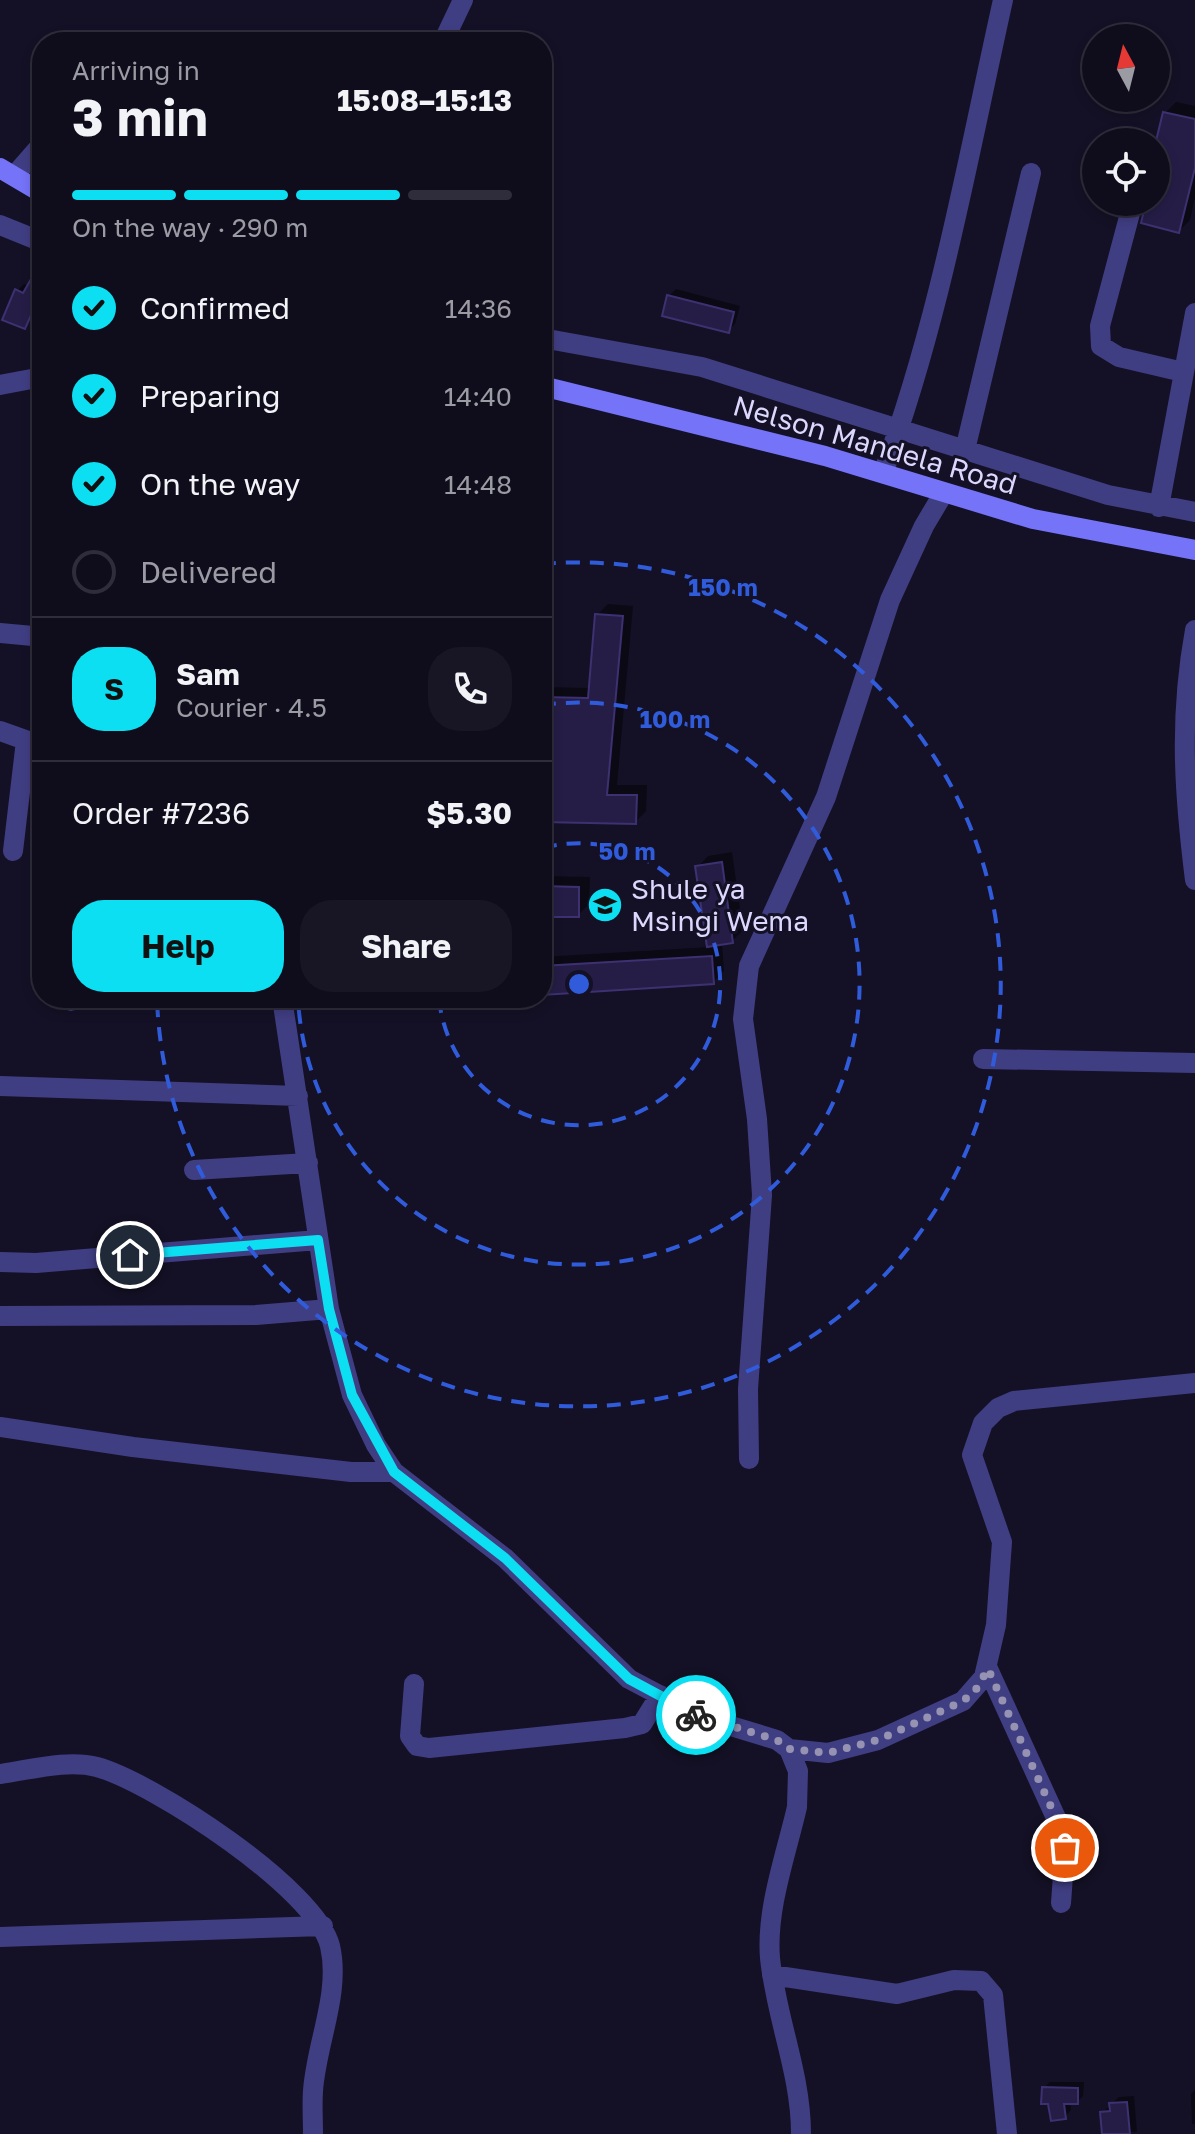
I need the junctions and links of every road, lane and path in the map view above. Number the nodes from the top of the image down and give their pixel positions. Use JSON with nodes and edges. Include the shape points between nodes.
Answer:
{"nodes":[{"id":1,"x":463,"y":0,"type":"edge"},
{"id":2,"x":1003,"y":0,"type":"edge"},
{"id":3,"x":448,"y":32,"type":"edge"},
{"id":4,"x":32,"y":152,"type":"edge"},
{"id":5,"x":7,"y":172,"type":"edge"},
{"id":6,"x":1031,"y":173,"type":"dead end"},
{"id":7,"x":32,"y":187,"type":"edge"},
{"id":8,"x":1129,"y":216,"type":"edge"},
{"id":9,"x":0,"y":225,"type":"edge"},
{"id":10,"x":32,"y":238,"type":"edge"},
{"id":11,"x":1195,"y":313,"type":"edge"},
{"id":12,"x":552,"y":340,"type":"edge"},
{"id":13,"x":1183,"y":372,"type":"junction"},
{"id":14,"x":32,"y":379,"type":"edge"},
{"id":15,"x":0,"y":385,"type":"edge"},
{"id":16,"x":552,"y":388,"type":"edge"},
{"id":17,"x":900,"y":427,"type":"junction"},
{"id":18,"x":965,"y":450,"type":"junction"},
{"id":19,"x":883,"y":473,"type":"junction"},
{"id":20,"x":943,"y":494,"type":"junction"},
{"id":21,"x":1159,"y":507,"type":"junction"},
{"id":22,"x":1195,"y":512,"type":"edge"},
{"id":23,"x":1195,"y":550,"type":"edge"},
{"id":24,"x":1195,"y":630,"type":"edge"},
{"id":25,"x":0,"y":633,"type":"edge"},
{"id":26,"x":32,"y":636,"type":"edge"},
{"id":27,"x":0,"y":731,"type":"edge"},
{"id":28,"x":32,"y":742,"type":"edge"},
{"id":29,"x":32,"y":753,"type":"edge"},
{"id":30,"x":13,"y":851,"type":"dead end"},
{"id":31,"x":1195,"y":880,"type":"edge"},
{"id":32,"x":284,"y":1008,"type":"edge"},
{"id":33,"x":983,"y":1059,"type":"dead end"},
{"id":34,"x":1195,"y":1063,"type":"edge"},
{"id":35,"x":0,"y":1086,"type":"edge"},
{"id":36,"x":298,"y":1096,"type":"junction"},
{"id":37,"x":308,"y":1163,"type":"junction"},
{"id":38,"x":194,"y":1170,"type":"dead end"},
{"id":39,"x":318,"y":1240,"type":"junction"},
{"id":40,"x":0,"y":1262,"type":"edge"},
{"id":41,"x":329,"y":1309,"type":"junction"},
{"id":42,"x":0,"y":1316,"type":"edge"},
{"id":43,"x":1195,"y":1383,"type":"edge"},
{"id":44,"x":0,"y":1427,"type":"edge"},
{"id":45,"x":749,"y":1459,"type":"dead end"},
{"id":46,"x":394,"y":1472,"type":"junction"},
{"id":47,"x":988,"y":1669,"type":"junction"},
{"id":48,"x":414,"y":1684,"type":"dead end"},
{"id":49,"x":660,"y":1695,"type":"junction"},
{"id":50,"x":789,"y":1749,"type":"junction"},
{"id":51,"x":0,"y":1774,"type":"edge"},
{"id":52,"x":1061,"y":1903,"type":"dead end"},
{"id":53,"x":323,"y":1926,"type":"junction"},
{"id":54,"x":0,"y":1937,"type":"edge"},
{"id":55,"x":772,"y":1975,"type":"junction"},
{"id":56,"x":313,"y":2134,"type":"edge"},
{"id":57,"x":801,"y":2134,"type":"edge"},
{"id":58,"x":1007,"y":2134,"type":"edge"}],
"edges":[{"from":1,"to":3,"type":"street"},
{"from":2,"to":17,"type":"street","via":[[954,221]]},
{"from":4,"to":5,"type":"street"},
{"from":5,"to":7,"type":"main road"},
{"from":6,"to":18,"type":"street"},
{"from":8,"to":13,"type":"street","via":[[1100,326],[1101,346],[1119,357]]},
{"from":9,"to":10,"type":"street"},
{"from":11,"to":13,"type":"street"},
{"from":12,"to":17,"type":"street","via":[[702,367]]},
{"from":13,"to":21,"type":"street"},
{"from":14,"to":15,"type":"street"},
{"from":16,"to":19,"type":"main road","name":"Nelson Mandela Road"},
{"from":17,"to":18,"type":"street"},
{"from":17,"to":19,"type":"street"},
{"from":18,"to":21,"type":"street"},
{"from":19,"to":20,"type":"main road","name":"Nelson Mandela Road"},
{"from":20,"to":23,"type":"main road","name":"Nelson Mandela Road","via":[[1033,519]]},
{"from":20,"to":45,"type":"street","via":[[890,600],[826,797],[749,966],[743,1019],[762,1195],[748,1389]]},
{"from":21,"to":22,"type":"street"},
{"from":24,"to":31,"type":"street","via":[[1182,755]]},
{"from":25,"to":26,"type":"street"},
{"from":27,"to":28,"type":"street"},
{"from":29,"to":30,"type":"street"},
{"from":32,"to":36,"type":"street"},
{"from":33,"to":34,"type":"street"},
{"from":35,"to":36,"type":"street"},
{"from":36,"to":37,"type":"street"},
{"from":37,"to":38,"type":"street"},
{"from":37,"to":39,"type":"street"},
{"from":39,"to":40,"type":"street"},
{"from":39,"to":41,"type":"street"},
{"from":41,"to":42,"type":"street","via":[[256,1315]]},
{"from":41,"to":46,"type":"street","via":[[352,1395]]},
{"from":43,"to":47,"type":"street","via":[[1014,1401],[983,1423],[973,1465],[1002,1542]]},
{"from":44,"to":46,"type":"street","via":[[351,1472]]},
{"from":46,"to":49,"type":"street","via":[[505,1558],[629,1679]]},
{"from":47,"to":50,"type":"street","via":[[963,1701],[878,1740],[828,1753]]},
{"from":47,"to":52,"type":"street","via":[[1062,1831]]},
{"from":48,"to":49,"type":"street","via":[[410,1736],[417,1746],[429,1748],[625,1728],[642,1724]]},
{"from":49,"to":50,"type":"street","via":[[701,1717],[777,1740]]},
{"from":50,"to":55,"type":"street","via":[[799,1786],[771,1924]]},
{"from":51,"to":53,"type":"street","via":[[73,1764],[97,1767],[139,1785],[261,1862]]},
{"from":53,"to":54,"type":"street"},
{"from":53,"to":56,"type":"street","via":[[332,1976],[313,2090]]},
{"from":55,"to":57,"type":"street","via":[[800,2096]]},
{"from":55,"to":58,"type":"street","via":[[897,1994],[954,1980],[981,1981],[993,1995]]}]}
